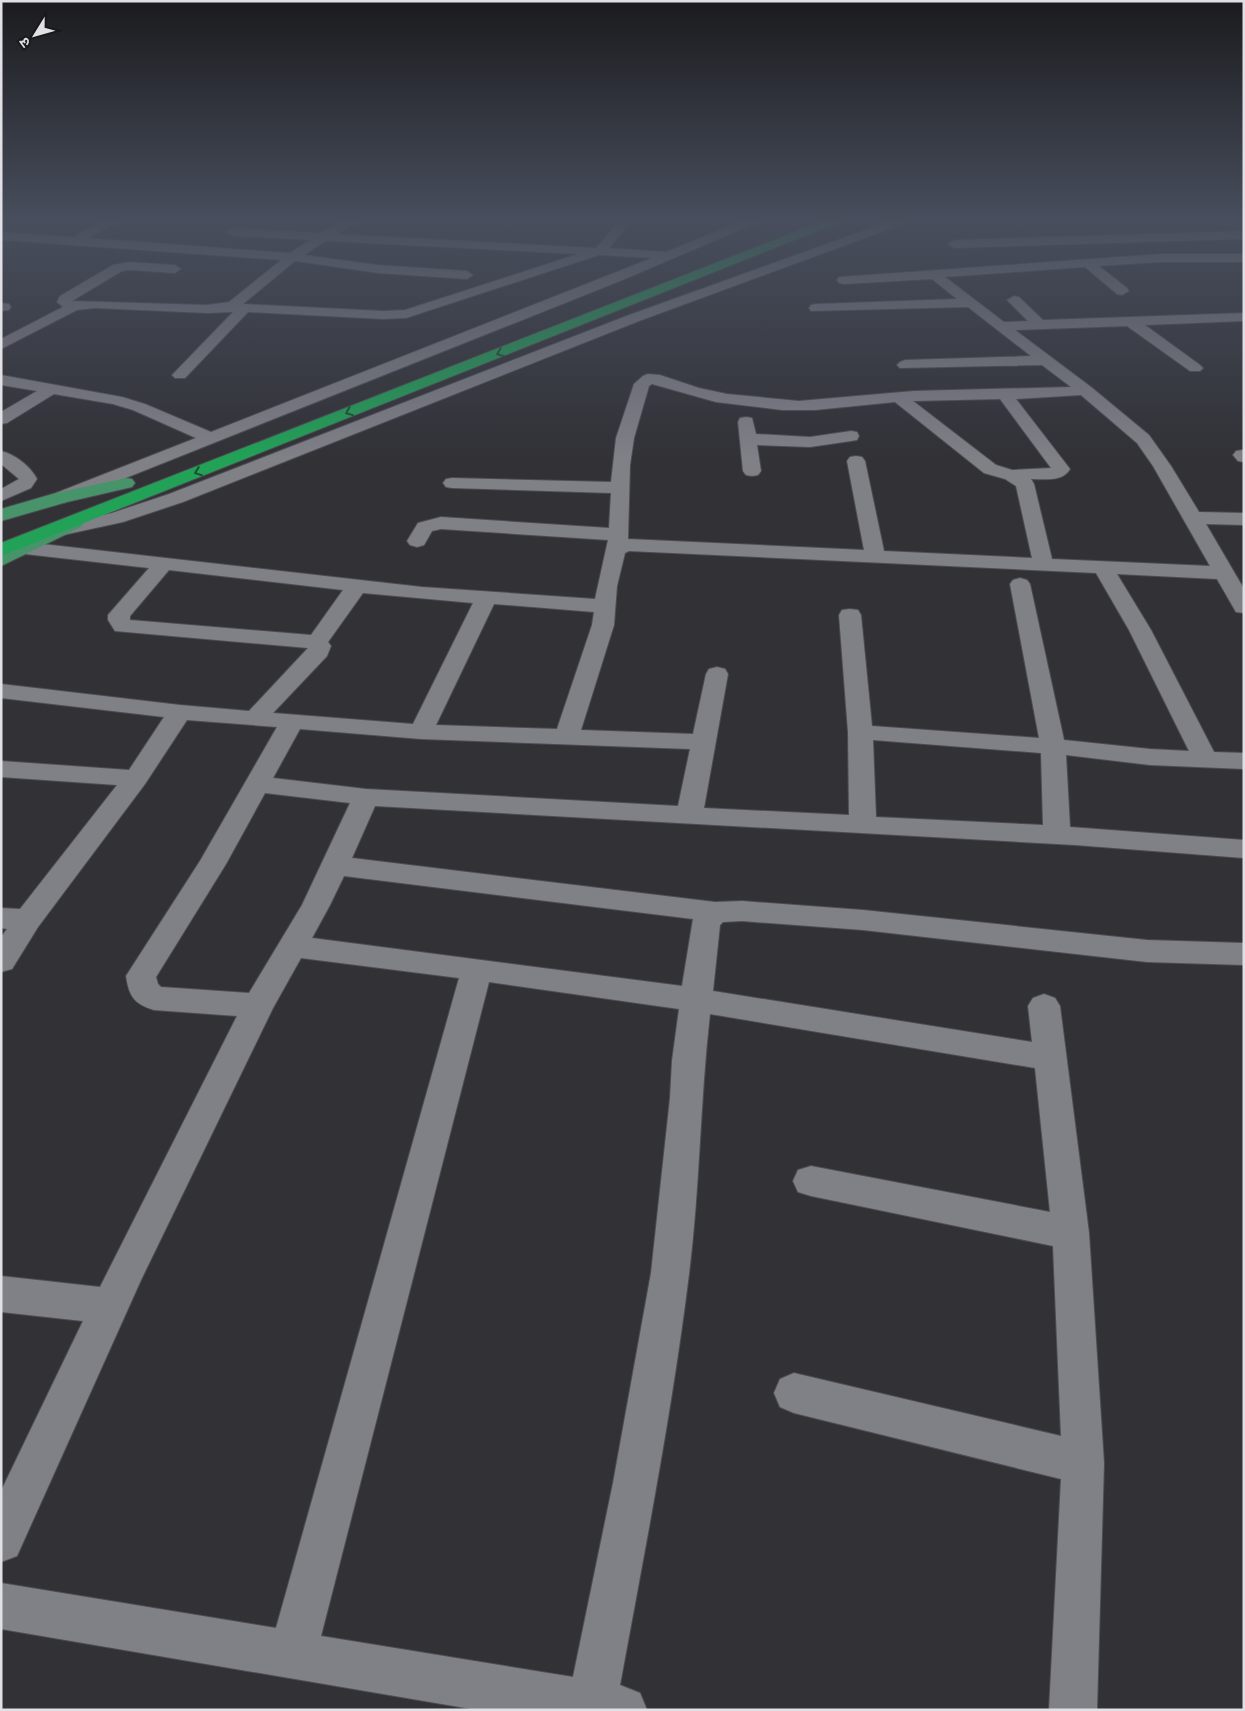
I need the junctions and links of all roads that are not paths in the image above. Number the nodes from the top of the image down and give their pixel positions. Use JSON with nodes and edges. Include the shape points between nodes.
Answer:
{"nodes":[{"id":1,"x":69,"y":299,"type":"edge"},
{"id":2,"x":241,"y":299,"type":"edge"},
{"id":3,"x":453,"y":299,"type":"edge"},
{"id":4,"x":560,"y":299,"type":"edge"},
{"id":5,"x":602,"y":299,"type":"edge"},
{"id":6,"x":635,"y":299,"type":"edge"},
{"id":7,"x":687,"y":299,"type":"edge"},
{"id":8,"x":966,"y":299,"type":"edge"},
{"id":9,"x":1014,"y":300,"type":"dead end"},
{"id":10,"x":972,"y":303,"type":"junction"},
{"id":11,"x":74,"y":306,"type":"junction"},
{"id":12,"x":224,"y":307,"type":"junction"},
{"id":13,"x":244,"y":308,"type":"junction"},
{"id":14,"x":816,"y":308,"type":"dead end"},
{"id":15,"x":1244,"y":317,"type":"edge"},
{"id":16,"x":1130,"y":321,"type":"junction"},
{"id":17,"x":1039,"y":324,"type":"junction"},
{"id":18,"x":1000,"y":326,"type":"junction"},
{"id":19,"x":1,"y":345,"type":"edge"},
{"id":20,"x":1044,"y":360,"type":"junction"},
{"id":21,"x":905,"y":365,"type":"dead end"},
{"id":22,"x":1195,"y":368,"type":"dead end"},
{"id":23,"x":180,"y":375,"type":"dead end"},
{"id":24,"x":1,"y":380,"type":"edge"},
{"id":25,"x":53,"y":388,"type":"junction"},
{"id":26,"x":1084,"y":390,"type":"junction"},
{"id":27,"x":1005,"y":394,"type":"junction"},
{"id":28,"x":898,"y":397,"type":"junction"},
{"id":29,"x":743,"y":400,"type":"junction"},
{"id":30,"x":1,"y":419,"type":"edge"},
{"id":31,"x":851,"y":436,"type":"dead end"},
{"id":32,"x":209,"y":438,"type":"junction"},
{"id":33,"x":748,"y":439,"type":"junction"},
{"id":34,"x":1,"y":456,"type":"edge"},
{"id":35,"x":856,"y":461,"type":"dead end"},
{"id":36,"x":752,"y":471,"type":"dead end"},
{"id":37,"x":1011,"y":475,"type":"junction"},
{"id":38,"x":126,"y":483,"type":"junction"},
{"id":39,"x":452,"y":483,"type":"dead end"},
{"id":40,"x":620,"y":488,"type":"junction"},
{"id":41,"x":1,"y":496,"type":"edge"},
{"id":42,"x":63,"y":497,"type":"junction"},
{"id":43,"x":107,"y":507,"type":"junction"},
{"id":44,"x":1,"y":515,"type":"edge"},
{"id":45,"x":1193,"y":518,"type":"junction"},
{"id":46,"x":1244,"y":519,"type":"edge"},
{"id":47,"x":63,"y":529,"type":"junction"},
{"id":48,"x":1,"y":531,"type":"edge"},
{"id":49,"x":418,"y":541,"type":"dead end"},
{"id":50,"x":618,"y":542,"type":"junction"},
{"id":51,"x":25,"y":548,"type":"junction"},
{"id":52,"x":1,"y":550,"type":"edge"},
{"id":53,"x":874,"y":555,"type":"junction"},
{"id":54,"x":1,"y":560,"type":"edge"},
{"id":55,"x":165,"y":564,"type":"junction"},
{"id":56,"x":1042,"y":565,"type":"junction"},
{"id":57,"x":1103,"y":567,"type":"junction"},
{"id":58,"x":1224,"y":573,"type":"junction"},
{"id":59,"x":1020,"y":584,"type":"dead end"},
{"id":60,"x":357,"y":586,"type":"junction"},
{"id":61,"x":1241,"y":597,"type":"edge"},
{"id":62,"x":486,"y":598,"type":"junction"},
{"id":63,"x":605,"y":606,"type":"junction"},
{"id":64,"x":850,"y":615,"type":"dead end"},
{"id":65,"x":316,"y":642,"type":"junction"},
{"id":66,"x":717,"y":674,"type":"dead end"},
{"id":67,"x":1,"y":691,"type":"edge"},
{"id":68,"x":180,"y":712,"type":"junction"},
{"id":69,"x":256,"y":717,"type":"junction"},
{"id":70,"x":293,"y":720,"type":"junction"},
{"id":71,"x":421,"y":732,"type":"junction"},
{"id":72,"x":860,"y":732,"type":"junction"},
{"id":73,"x":566,"y":736,"type":"junction"},
{"id":74,"x":704,"y":742,"type":"junction"},
{"id":75,"x":1053,"y":746,"type":"junction"},
{"id":76,"x":1206,"y":760,"type":"junction"},
{"id":77,"x":1244,"y":761,"type":"edge"},
{"id":78,"x":1,"y":769,"type":"edge"},
{"id":79,"x":136,"y":778,"type":"junction"},
{"id":80,"x":258,"y":784,"type":"junction"},
{"id":81,"x":366,"y":796,"type":"junction"},
{"id":82,"x":689,"y":816,"type":"junction"},
{"id":83,"x":863,"y":825,"type":"junction"},
{"id":84,"x":1057,"y":835,"type":"junction"},
{"id":85,"x":1244,"y":849,"type":"edge"},
{"id":86,"x":334,"y":865,"type":"junction"},
{"id":87,"x":715,"y":912,"type":"junction"},
{"id":88,"x":15,"y":919,"type":"edge"},
{"id":89,"x":292,"y":946,"type":"junction"},
{"id":90,"x":1244,"y":954,"type":"edge"},
{"id":91,"x":1,"y":961,"type":"edge"},
{"id":92,"x":477,"y":969,"type":"junction"},
{"id":93,"x":697,"y":1000,"type":"junction"},
{"id":94,"x":258,"y":1006,"type":"junction"},
{"id":95,"x":1044,"y":1006,"type":"dead end"},
{"id":96,"x":1050,"y":1058,"type":"junction"},
{"id":97,"x":812,"y":1181,"type":"dead end"},
{"id":98,"x":1071,"y":1233,"type":"junction"},
{"id":99,"x":1,"y":1294,"type":"edge"},
{"id":100,"x":110,"y":1306,"type":"junction"},
{"id":101,"x":794,"y":1393,"type":"dead end"},
{"id":102,"x":1083,"y":1463,"type":"junction"},
{"id":103,"x":1,"y":1540,"type":"edge"},
{"id":104,"x":1,"y":1606,"type":"edge"},
{"id":105,"x":292,"y":1655,"type":"junction"},
{"id":106,"x":608,"y":1708,"type":"edge"},
{"id":107,"x":1073,"y":1710,"type":"edge"}],
"edges":[{"from":1,"to":11,"type":"street","via":[[64,302]]},
{"from":2,"to":12,"type":"street"},
{"from":3,"to":13,"type":"street","via":[[406,314]]},
{"from":4,"to":32,"type":"street"},
{"from":5,"to":38,"type":"highway"},
{"from":6,"to":43,"type":"highway","one_way":true},
{"from":7,"to":47,"type":"street","via":[[160,504],[116,518]]},
{"from":8,"to":10,"type":"street"},
{"from":9,"to":17,"type":"street"},
{"from":10,"to":14,"type":"street"},
{"from":10,"to":18,"type":"street"},
{"from":11,"to":12,"type":"street"},
{"from":11,"to":19,"type":"street"},
{"from":12,"to":13,"type":"street"},
{"from":13,"to":23,"type":"street"},
{"from":15,"to":16,"type":"street"},
{"from":16,"to":17,"type":"street"},
{"from":16,"to":22,"type":"street"},
{"from":17,"to":18,"type":"street"},
{"from":18,"to":20,"type":"street"},
{"from":20,"to":21,"type":"street"},
{"from":20,"to":26,"type":"street"},
{"from":24,"to":25,"type":"street"},
{"from":25,"to":30,"type":"street"},
{"from":25,"to":32,"type":"street","via":[[129,403]]},
{"from":26,"to":27,"type":"street"},
{"from":26,"to":45,"type":"street","via":[[1143,440]]},
{"from":27,"to":28,"type":"street"},
{"from":27,"to":37,"type":"street","via":[[1061,468],[1055,473]]},
{"from":28,"to":29,"type":"street","via":[[818,406],[783,406]]},
{"from":28,"to":37,"type":"street","via":[[984,464]]},
{"from":29,"to":33,"type":"street"},
{"from":29,"to":40,"type":"street","via":[[694,392],[655,379],[644,381],[625,438]]},
{"from":31,"to":33,"type":"street","via":[[810,442]]},
{"from":32,"to":42,"type":"street"},
{"from":33,"to":36,"type":"street"},
{"from":34,"to":41,"type":"street","via":[[25,473],[28,479],[25,484]]},
{"from":35,"to":53,"type":"street"},
{"from":37,"to":56,"type":"street","via":[[1025,484]]},
{"from":38,"to":42,"type":"main road"},
{"from":38,"to":48,"type":"highway"},
{"from":39,"to":40,"type":"street"},
{"from":40,"to":50,"type":"street"},
{"from":42,"to":44,"type":"main road"},
{"from":43,"to":47,"type":"main road"},
{"from":43,"to":52,"type":"highway"},
{"from":45,"to":46,"type":"street"},
{"from":45,"to":58,"type":"street"},
{"from":47,"to":51,"type":"main road"},
{"from":49,"to":50,"type":"street","via":[[425,527],[441,523]]},
{"from":50,"to":53,"type":"street","via":[[627,545]]},
{"from":50,"to":63,"type":"street"},
{"from":51,"to":54,"type":"main road"},
{"from":51,"to":55,"type":"street"},
{"from":53,"to":56,"type":"street"},
{"from":55,"to":60,"type":"street"},
{"from":55,"to":65,"type":"street","via":[[120,615],[123,626]]},
{"from":56,"to":57,"type":"street"},
{"from":57,"to":58,"type":"street"},
{"from":57,"to":76,"type":"street","via":[[1140,630]]},
{"from":58,"to":61,"type":"street"},
{"from":59,"to":75,"type":"street"},
{"from":60,"to":62,"type":"street"},
{"from":60,"to":65,"type":"street"},
{"from":62,"to":63,"type":"street"},
{"from":62,"to":71,"type":"street"},
{"from":63,"to":73,"type":"street","via":[[603,624]]},
{"from":64,"to":72,"type":"street"},
{"from":65,"to":69,"type":"street","via":[[320,646],[319,651]]},
{"from":66,"to":74,"type":"street"},
{"from":67,"to":68,"type":"street"},
{"from":68,"to":69,"type":"street"},
{"from":68,"to":79,"type":"street"},
{"from":69,"to":70,"type":"street"},
{"from":70,"to":71,"type":"street"},
{"from":70,"to":80,"type":"street"},
{"from":71,"to":73,"type":"street"},
{"from":72,"to":75,"type":"street"},
{"from":72,"to":83,"type":"street"},
{"from":73,"to":74,"type":"street"},
{"from":74,"to":82,"type":"street"},
{"from":75,"to":76,"type":"street"},
{"from":75,"to":84,"type":"street"},
{"from":76,"to":77,"type":"street"},
{"from":78,"to":79,"type":"street"},
{"from":79,"to":88,"type":"street"},
{"from":80,"to":81,"type":"street"},
{"from":80,"to":94,"type":"street","via":[[141,976],[143,989],[154,998]]},
{"from":81,"to":82,"type":"street"},
{"from":81,"to":86,"type":"street"},
{"from":82,"to":83,"type":"street"},
{"from":83,"to":84,"type":"street"},
{"from":84,"to":85,"type":"street"},
{"from":86,"to":87,"type":"street"},
{"from":86,"to":89,"type":"street"},
{"from":87,"to":90,"type":"street","via":[[862,920],[1147,951]]},
{"from":87,"to":93,"type":"street","via":[[706,922]]},
{"from":88,"to":91,"type":"street"},
{"from":89,"to":92,"type":"street"},
{"from":89,"to":94,"type":"street"},
{"from":92,"to":93,"type":"street"},
{"from":92,"to":105,"type":"street"},
{"from":93,"to":96,"type":"street"},
{"from":93,"to":106,"type":"street","via":[[688,1061],[670,1273],[635,1482]]},
{"from":94,"to":100,"type":"street"},
{"from":95,"to":96,"type":"street"},
{"from":96,"to":98,"type":"street"},
{"from":97,"to":98,"type":"street"},
{"from":98,"to":102,"type":"street"},
{"from":99,"to":100,"type":"street"},
{"from":100,"to":103,"type":"street"},
{"from":101,"to":102,"type":"street"},
{"from":102,"to":107,"type":"street"},
{"from":104,"to":105,"type":"street"},
{"from":105,"to":106,"type":"street"}]}
